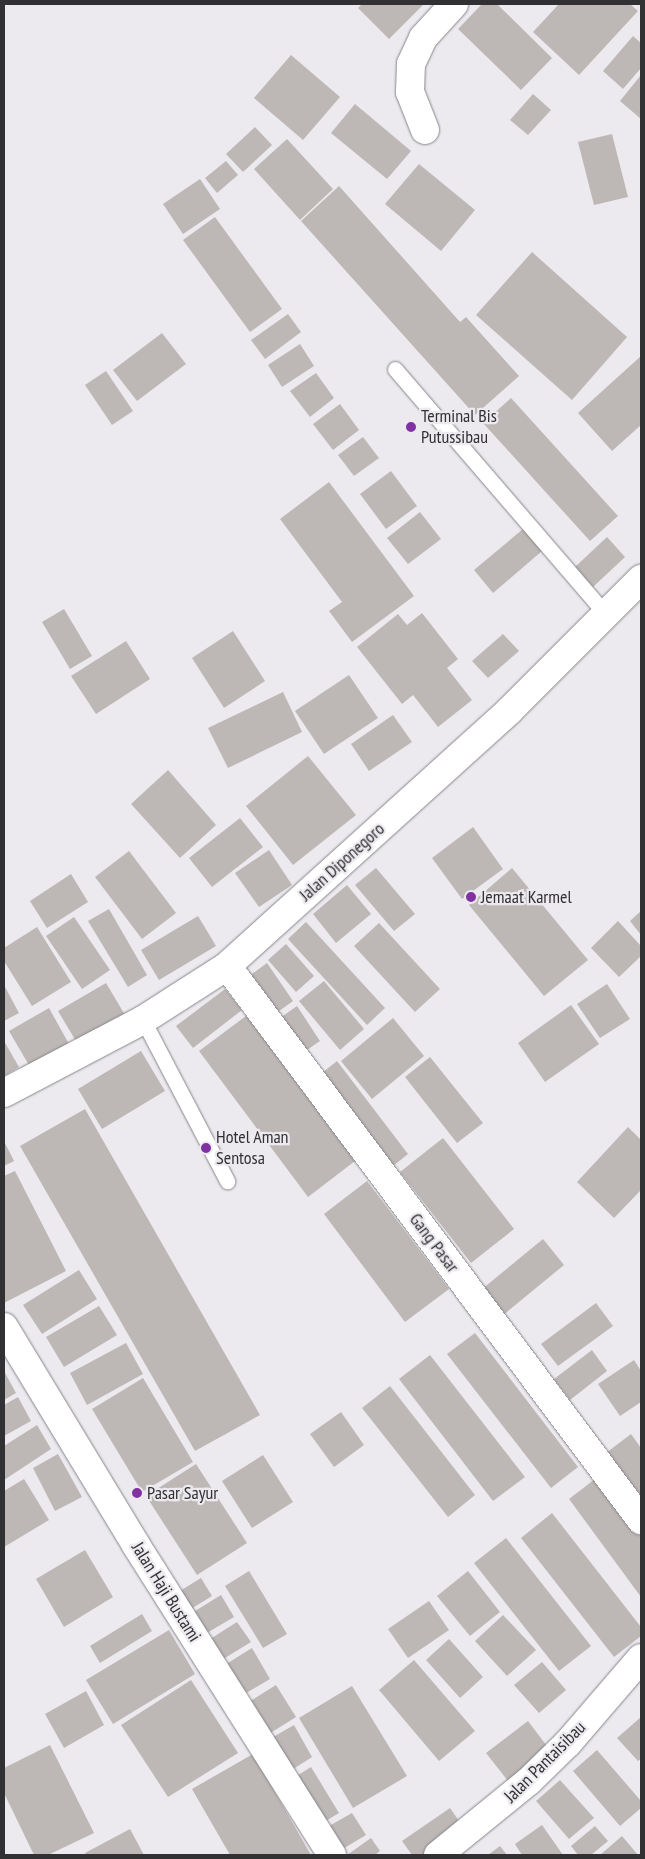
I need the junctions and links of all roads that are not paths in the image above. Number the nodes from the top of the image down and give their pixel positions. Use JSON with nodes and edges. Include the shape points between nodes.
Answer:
{"nodes":[{"id":1,"x":454,"y":4,"type":"edge"},
{"id":2,"x":425,"y":130,"type":"dead end"},
{"id":3,"x":395,"y":369,"type":"dead end"},
{"id":4,"x":641,"y":579,"type":"edge"},
{"id":5,"x":604,"y":613,"type":"junction"},
{"id":6,"x":226,"y":966,"type":"junction"},
{"id":7,"x":143,"y":1020,"type":"junction"},
{"id":8,"x":4,"y":1093,"type":"edge"},
{"id":9,"x":227,"y":1181,"type":"dead end"},
{"id":10,"x":4,"y":1327,"type":"edge"},
{"id":11,"x":641,"y":1520,"type":"edge"},
{"id":12,"x":641,"y":1658,"type":"edge"},
{"id":13,"x":332,"y":1855,"type":"edge"},
{"id":14,"x":438,"y":1855,"type":"edge"}],
"edges":[{"from":1,"to":2,"type":"street","via":[[423,38],[411,64],[410,92]]},
{"from":3,"to":5,"type":"lane"},
{"from":4,"to":5,"type":"street","name":"Jalan Diponegoro"},
{"from":5,"to":6,"type":"street","name":"Jalan Diponegoro","via":[[509,712]]},
{"from":6,"to":7,"type":"street","name":"Jalan Diponegoro"},
{"from":6,"to":11,"type":"street","name":"Gang Pasar"},
{"from":7,"to":8,"type":"street","name":"Jalan Diponegoro"},
{"from":7,"to":9,"type":"lane"},
{"from":10,"to":13,"type":"street","name":"Jalan Haji Bustami","via":[[131,1537]]},
{"from":12,"to":14,"type":"street","name":"Jalan Pantaisibau","via":[[568,1743],[529,1781]]}]}
